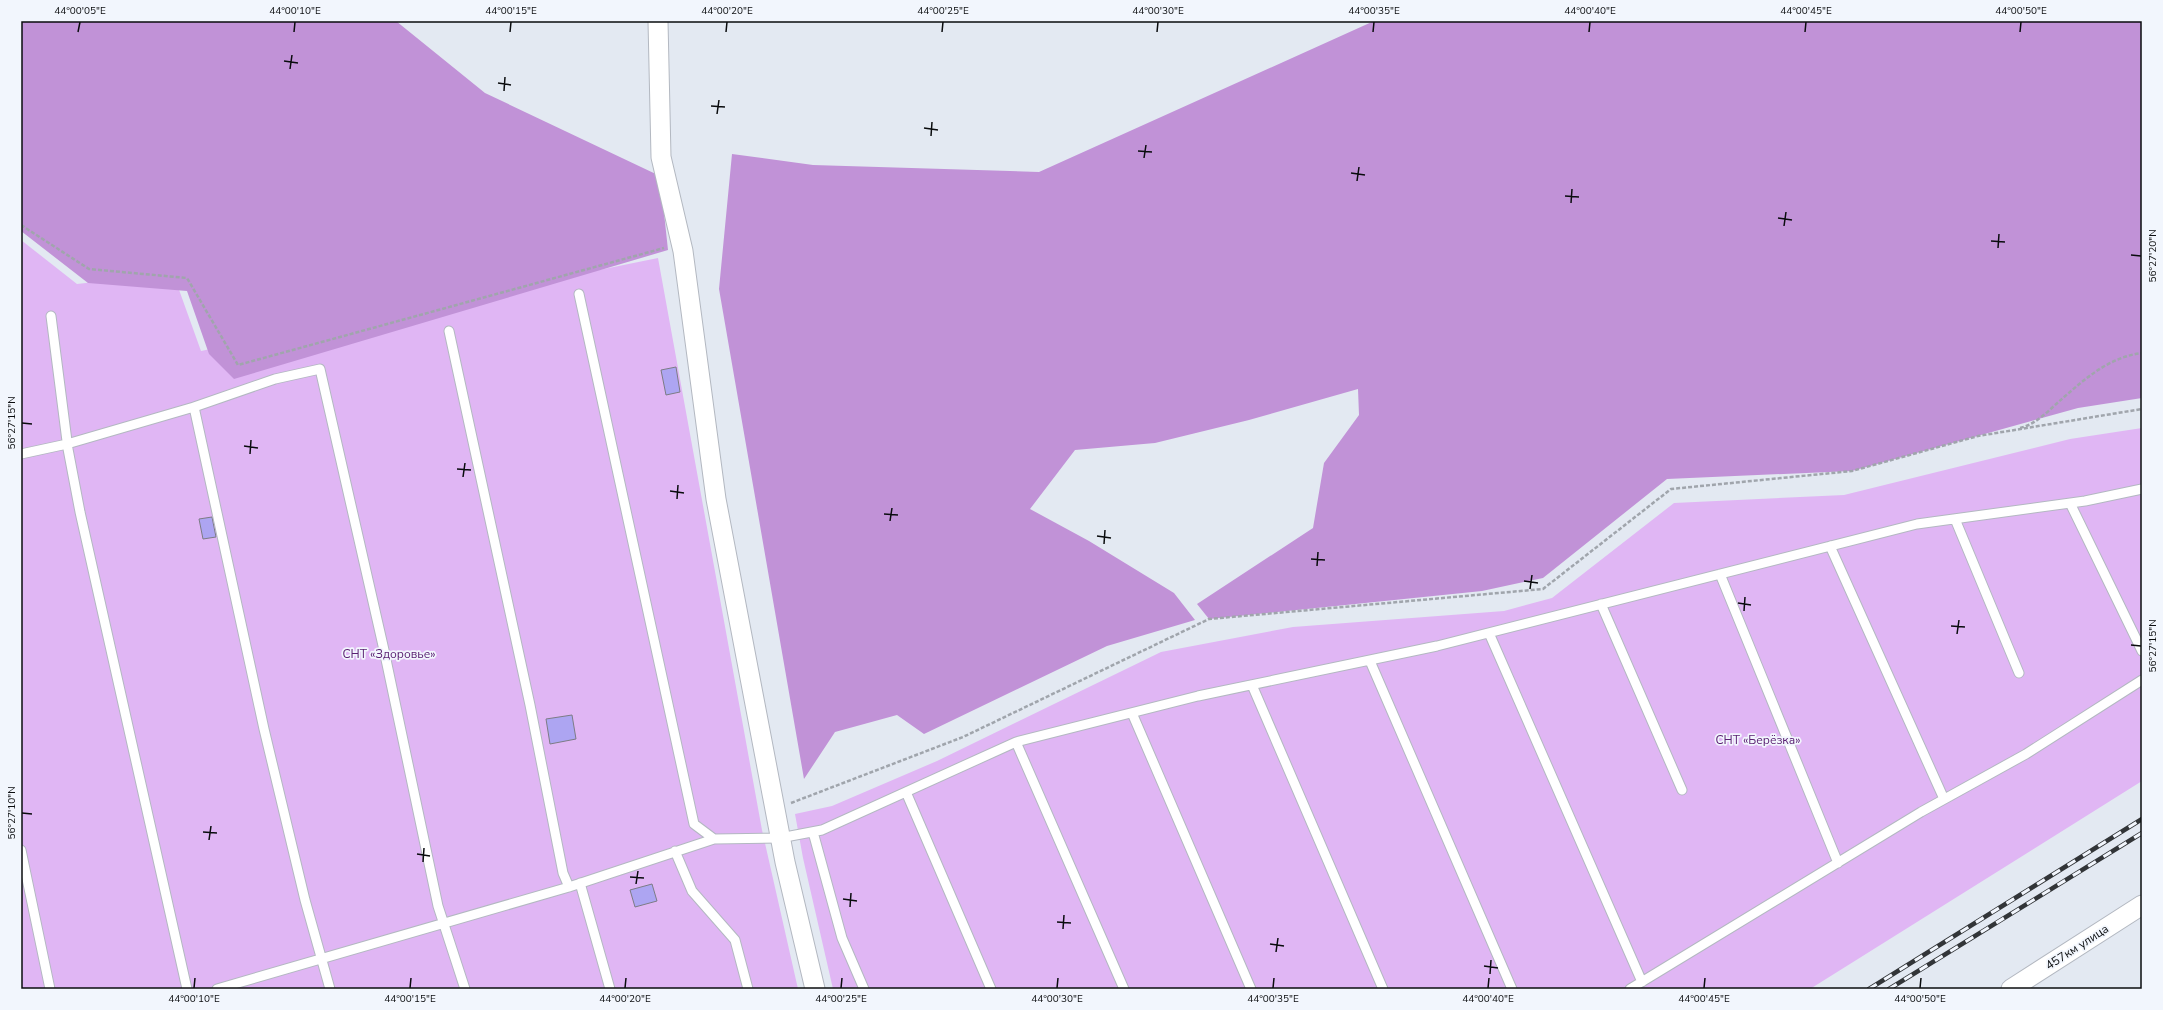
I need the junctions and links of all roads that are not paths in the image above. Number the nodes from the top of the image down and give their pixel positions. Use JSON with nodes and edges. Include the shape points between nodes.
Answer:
{"nodes":[{"id":1,"x":658,"y":21,"type":"edge"},
{"id":2,"x":579,"y":294,"type":"dead end"},
{"id":3,"x":51,"y":316,"type":"dead end"},
{"id":4,"x":450,"y":330,"type":"dead end"},
{"id":5,"x":194,"y":407,"type":"junction"},
{"id":6,"x":67,"y":444,"type":"junction"},
{"id":7,"x":21,"y":454,"type":"edge"},
{"id":8,"x":2142,"y":489,"type":"edge"},
{"id":9,"x":2070,"y":503,"type":"junction"},
{"id":10,"x":1955,"y":519,"type":"junction"},
{"id":11,"x":1830,"y":546,"type":"junction"},
{"id":12,"x":1720,"y":574,"type":"junction"},
{"id":13,"x":1601,"y":604,"type":"junction"},
{"id":14,"x":1489,"y":633,"type":"junction"},
{"id":15,"x":2142,"y":651,"type":"edge"},
{"id":16,"x":1370,"y":661,"type":"junction"},
{"id":17,"x":2019,"y":673,"type":"dead end"},
{"id":18,"x":2142,"y":680,"type":"edge"},
{"id":19,"x":1252,"y":685,"type":"junction"},
{"id":20,"x":1132,"y":713,"type":"junction"},
{"id":21,"x":1016,"y":742,"type":"junction"},
{"id":22,"x":1682,"y":790,"type":"dead end"},
{"id":23,"x":906,"y":792,"type":"junction"},
{"id":24,"x":1944,"y":799,"type":"junction"},
{"id":25,"x":813,"y":832,"type":"junction"},
{"id":26,"x":780,"y":838,"type":"junction"},
{"id":27,"x":714,"y":839,"type":"junction"},
{"id":28,"x":21,"y":850,"type":"edge"},
{"id":29,"x":675,"y":851,"type":"junction"},
{"id":30,"x":1838,"y":863,"type":"junction"},
{"id":31,"x":580,"y":883,"type":"junction"},
{"id":32,"x":569,"y":886,"type":"junction"},
{"id":33,"x":2142,"y":905,"type":"edge"},
{"id":34,"x":445,"y":922,"type":"junction"},
{"id":35,"x":321,"y":958,"type":"junction"},
{"id":36,"x":1642,"y":982,"type":"junction"},
{"id":37,"x":50,"y":989,"type":"edge"},
{"id":38,"x":187,"y":989,"type":"edge"},
{"id":39,"x":217,"y":989,"type":"edge"},
{"id":40,"x":330,"y":989,"type":"edge"},
{"id":41,"x":465,"y":989,"type":"edge"},
{"id":42,"x":610,"y":989,"type":"edge"},
{"id":43,"x":748,"y":989,"type":"edge"},
{"id":44,"x":815,"y":989,"type":"edge"},
{"id":45,"x":864,"y":989,"type":"edge"},
{"id":46,"x":991,"y":989,"type":"edge"},
{"id":47,"x":1124,"y":989,"type":"edge"},
{"id":48,"x":1252,"y":989,"type":"edge"},
{"id":49,"x":1383,"y":989,"type":"edge"},
{"id":50,"x":1512,"y":989,"type":"edge"},
{"id":51,"x":1630,"y":989,"type":"edge"},
{"id":52,"x":2012,"y":989,"type":"edge"}],
"edges":[{"from":1,"to":26,"type":"street","via":[[661,157],[682,244],[716,499]]},
{"from":2,"to":27,"type":"lane","via":[[694,824]]},
{"from":3,"to":6,"type":"lane"},
{"from":4,"to":32,"type":"lane","via":[[563,873]]},
{"from":5,"to":6,"type":"lane"},
{"from":5,"to":34,"type":"lane","via":[[275,379],[320,369],[438,906]]},
{"from":5,"to":35,"type":"lane","via":[[264,729]]},
{"from":6,"to":7,"type":"lane"},
{"from":6,"to":38,"type":"lane"},
{"from":8,"to":9,"type":"lane"},
{"from":9,"to":10,"type":"lane"},
{"from":9,"to":15,"type":"lane"},
{"from":10,"to":11,"type":"lane","via":[[1916,524]]},
{"from":10,"to":17,"type":"lane"},
{"from":11,"to":12,"type":"lane"},
{"from":11,"to":24,"type":"lane"},
{"from":12,"to":13,"type":"lane"},
{"from":12,"to":30,"type":"lane"},
{"from":13,"to":14,"type":"lane"},
{"from":13,"to":22,"type":"lane"},
{"from":14,"to":16,"type":"lane"},
{"from":14,"to":36,"type":"lane"},
{"from":16,"to":19,"type":"lane"},
{"from":16,"to":50,"type":"lane"},
{"from":18,"to":24,"type":"lane","via":[[2026,754]]},
{"from":19,"to":20,"type":"lane"},
{"from":19,"to":49,"type":"lane"},
{"from":20,"to":21,"type":"lane"},
{"from":20,"to":48,"type":"lane"},
{"from":21,"to":23,"type":"lane"},
{"from":21,"to":47,"type":"lane"},
{"from":23,"to":25,"type":"lane"},
{"from":23,"to":46,"type":"lane"},
{"from":24,"to":30,"type":"lane"},
{"from":25,"to":26,"type":"lane"},
{"from":25,"to":45,"type":"lane","via":[[842,938]]},
{"from":26,"to":27,"type":"lane"},
{"from":26,"to":44,"type":"street"},
{"from":27,"to":29,"type":"lane"},
{"from":28,"to":37,"type":"lane"},
{"from":29,"to":31,"type":"lane"},
{"from":29,"to":43,"type":"lane","via":[[692,891],[735,940]]},
{"from":30,"to":36,"type":"lane"},
{"from":31,"to":32,"type":"lane"},
{"from":31,"to":42,"type":"lane"},
{"from":32,"to":34,"type":"lane"},
{"from":33,"to":52,"type":"street","name":"457км улица"},
{"from":34,"to":35,"type":"lane"},
{"from":34,"to":41,"type":"lane"},
{"from":35,"to":39,"type":"lane"},
{"from":35,"to":40,"type":"lane"},
{"from":36,"to":51,"type":"lane"}]}
